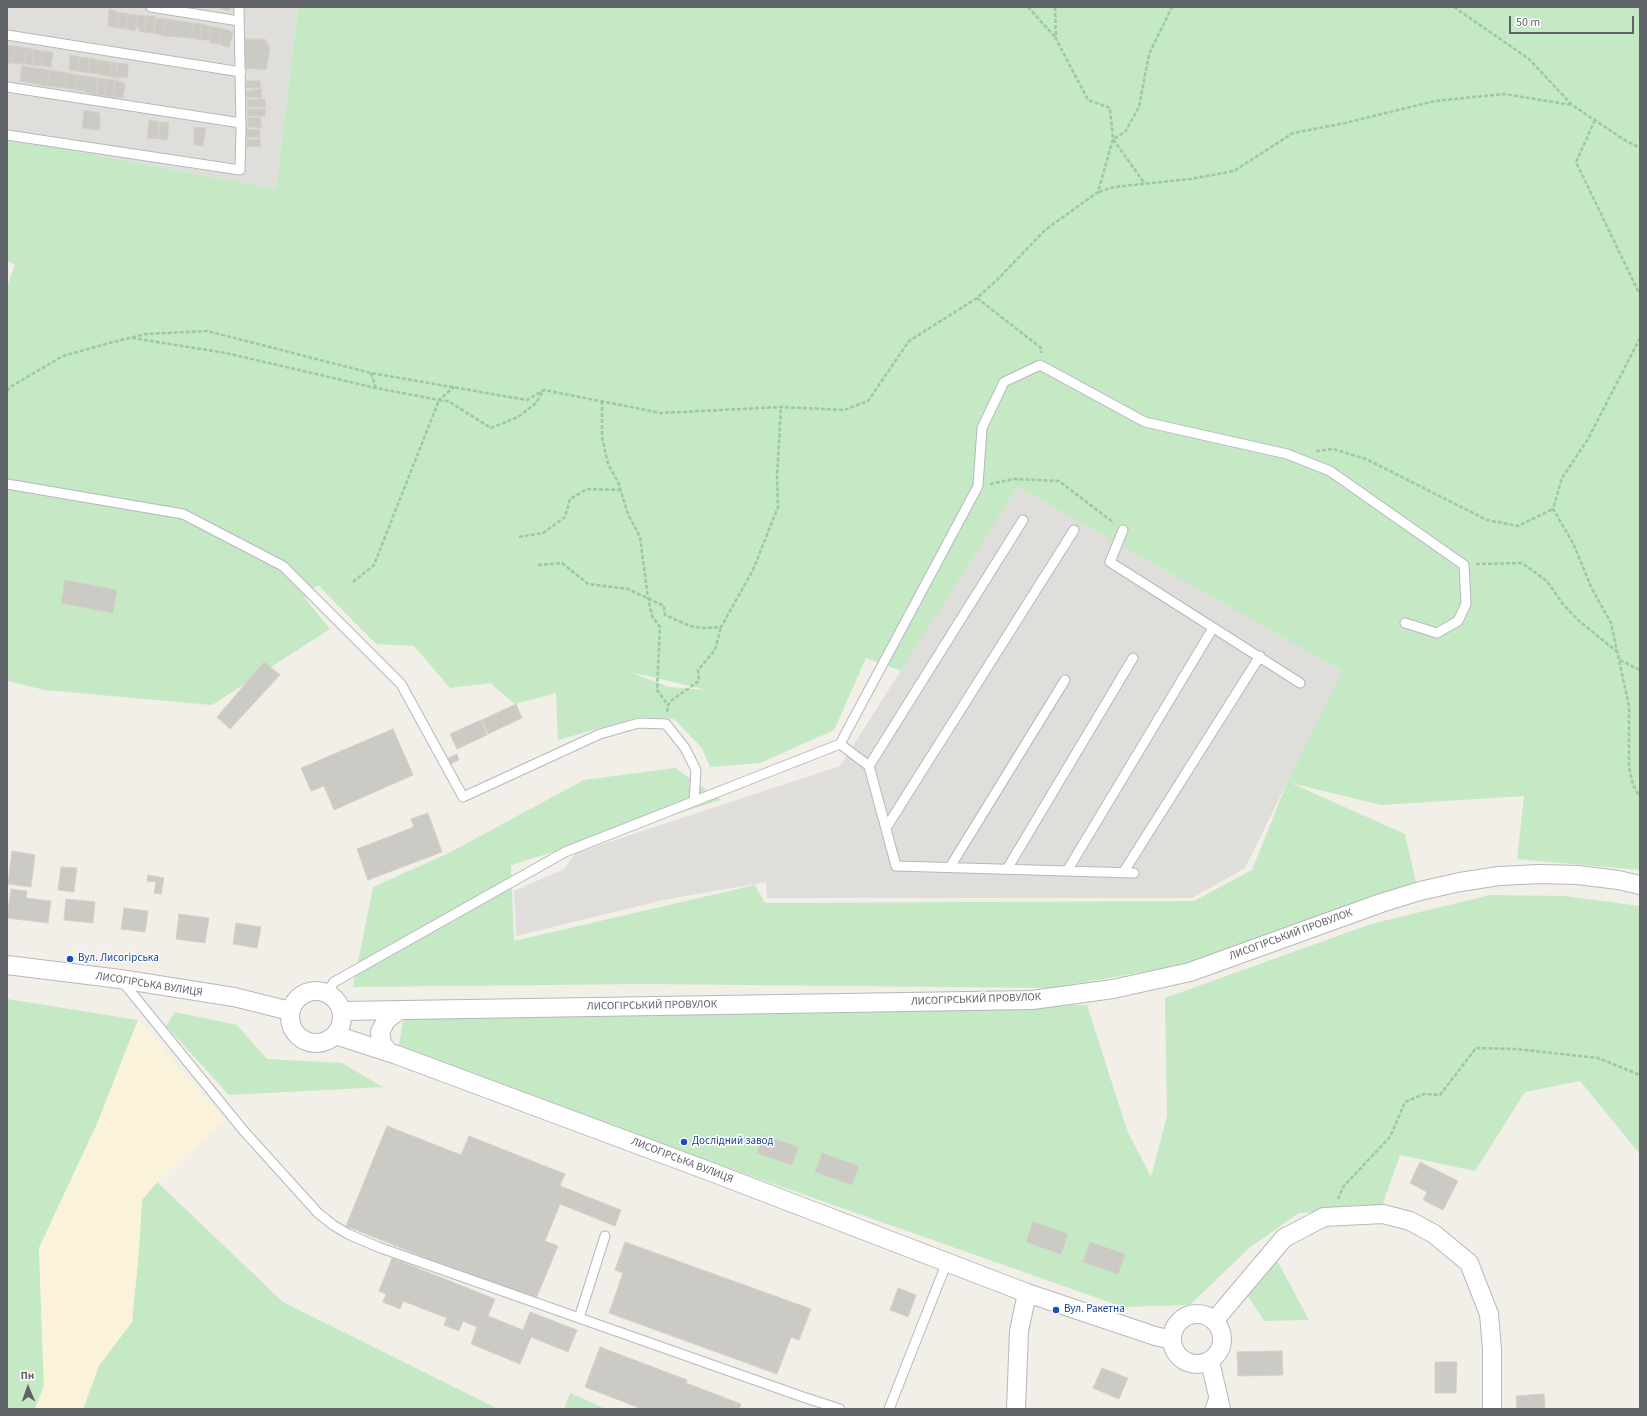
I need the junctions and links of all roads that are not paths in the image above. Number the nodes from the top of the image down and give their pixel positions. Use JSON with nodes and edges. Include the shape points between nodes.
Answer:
{"nodes":[{"id":1,"x":151,"y":7,"type":"edge"},
{"id":2,"x":239,"y":7,"type":"edge"},
{"id":3,"x":239,"y":21,"type":"junction"},
{"id":4,"x":7,"y":35,"type":"edge"},
{"id":5,"x":241,"y":72,"type":"junction"},
{"id":6,"x":7,"y":87,"type":"edge"},
{"id":7,"x":241,"y":123,"type":"junction"},
{"id":8,"x":7,"y":135,"type":"edge"},
{"id":9,"x":7,"y":484,"type":"edge"},
{"id":10,"x":1023,"y":520,"type":"dead end"},
{"id":11,"x":1074,"y":530,"type":"dead end"},
{"id":12,"x":1123,"y":530,"type":"road end"},
{"id":13,"x":1406,"y":623,"type":"dead end"},
{"id":14,"x":1213,"y":628,"type":"junction"},
{"id":15,"x":1260,"y":656,"type":"junction"},
{"id":16,"x":1134,"y":658,"type":"dead end"},
{"id":17,"x":1065,"y":680,"type":"dead end"},
{"id":18,"x":1300,"y":683,"type":"dead end"},
{"id":19,"x":840,"y":744,"type":"junction"},
{"id":20,"x":869,"y":766,"type":"junction"},
{"id":21,"x":694,"y":801,"type":"junction"},
{"id":22,"x":886,"y":828,"type":"junction"},
{"id":23,"x":950,"y":867,"type":"junction"},
{"id":24,"x":1007,"y":869,"type":"junction"},
{"id":25,"x":1067,"y":871,"type":"junction"},
{"id":26,"x":1123,"y":873,"type":"junction"},
{"id":27,"x":1134,"y":873,"type":"dead end"},
{"id":28,"x":1640,"y":885,"type":"edge"},
{"id":29,"x":7,"y":966,"type":"edge"},
{"id":30,"x":120,"y":979,"type":"junction"},
{"id":31,"x":326,"y":993,"type":"junction"},
{"id":32,"x":400,"y":1010,"type":"junction"},
{"id":33,"x":290,"y":1011,"type":"junction"},
{"id":34,"x":342,"y":1011,"type":"junction"},
{"id":35,"x":335,"y":1035,"type":"junction"},
{"id":36,"x":390,"y":1052,"type":"junction"},
{"id":37,"x":605,"y":1236,"type":"dead end"},
{"id":38,"x":946,"y":1262,"type":"junction"},
{"id":39,"x":1027,"y":1293,"type":"junction"},
{"id":40,"x":578,"y":1318,"type":"junction"},
{"id":41,"x":1214,"y":1321,"type":"junction"},
{"id":42,"x":1172,"y":1340,"type":"junction"},
{"id":43,"x":1210,"y":1361,"type":"junction"},
{"id":44,"x":1217,"y":1388,"type":"junction"},
{"id":45,"x":840,"y":1409,"type":"edge"},
{"id":46,"x":889,"y":1409,"type":"edge"},
{"id":47,"x":1016,"y":1409,"type":"edge"},
{"id":48,"x":1210,"y":1409,"type":"edge"},
{"id":49,"x":1221,"y":1409,"type":"edge"},
{"id":50,"x":1492,"y":1409,"type":"edge"}],
"edges":[{"from":1,"to":3,"type":"lane"},
{"from":2,"to":3,"type":"lane"},
{"from":3,"to":5,"type":"lane"},
{"from":4,"to":5,"type":"lane"},
{"from":5,"to":7,"type":"lane"},
{"from":6,"to":7,"type":"lane"},
{"from":7,"to":8,"type":"lane","via":[[240,170]]},
{"from":9,"to":21,"type":"lane","via":[[183,514],[283,566],[401,684],[463,797],[600,734],[639,724],[666,724],[685,748],[696,770]]},
{"from":10,"to":20,"type":"lane"},
{"from":11,"to":22,"type":"lane"},
{"from":12,"to":14,"type":"lane","via":[[1110,562]]},
{"from":13,"to":19,"type":"lane","via":[[1437,633],[1458,621],[1466,604],[1464,565],[1330,471],[1287,454],[1145,422],[1040,365],[1004,382],[982,428],[978,486]]},
{"from":14,"to":15,"type":"lane"},
{"from":14,"to":25,"type":"lane"},
{"from":15,"to":18,"type":"lane"},
{"from":15,"to":26,"type":"lane"},
{"from":16,"to":24,"type":"lane"},
{"from":17,"to":23,"type":"lane"},
{"from":19,"to":20,"type":"lane"},
{"from":19,"to":21,"type":"lane"},
{"from":20,"to":22,"type":"lane"},
{"from":21,"to":31,"type":"lane","via":[[565,852],[334,982]]},
{"from":22,"to":23,"type":"lane","via":[[896,866]]},
{"from":23,"to":24,"type":"lane"},
{"from":24,"to":25,"type":"lane"},
{"from":25,"to":26,"type":"lane"},
{"from":26,"to":27,"type":"lane"},
{"from":28,"to":32,"type":"street","name":"ЛИСОГІРСЬКИЙ ПРОВУЛОК","via":[[1578,875],[1539,874],[1499,876],[1460,882],[1381,903],[1190,972],[1113,989],[1032,1000]]},
{"from":29,"to":30,"type":"street","name":"ЛИСОГІРСЬКА ВУЛИЦЯ"},
{"from":30,"to":33,"type":"street","name":"ЛИСОГІРСЬКА ВУЛИЦЯ","via":[[234,998]]},
{"from":30,"to":40,"type":"lane","via":[[243,1130],[318,1213],[332,1225],[378,1247]]},
{"from":31,"to":33,"type":"street","via":[[314,991],[302,995]]},
{"from":31,"to":34,"type":"street","via":[[336,1000]]},
{"from":32,"to":34,"type":"street","name":"ЛИСОГІРСЬКИЙ ПРОВУЛОК"},
{"from":32,"to":36,"type":"street","via":[[387,1019],[380,1032],[382,1044]]},
{"from":33,"to":35,"type":"street","via":[[290,1021],[301,1038],[312,1043],[325,1042]]},
{"from":34,"to":35,"type":"street","via":[[342,1024]]},
{"from":35,"to":36,"type":"street","name":"ЛИСОГІРСЬКА ВУЛИЦЯ"},
{"from":36,"to":38,"type":"street","name":"ЛИСОГІРСЬКА ВУЛИЦЯ"},
{"from":37,"to":40,"type":"lane"},
{"from":38,"to":39,"type":"street","name":"ЛИСОГІРСЬКА ВУЛИЦЯ"},
{"from":38,"to":46,"type":"lane"},
{"from":39,"to":42,"type":"street","name":"ЛИСОГІРСЬКА ВУЛИЦЯ"},
{"from":39,"to":47,"type":"street","via":[[1019,1331]]},
{"from":40,"to":45,"type":"lane"},
{"from":41,"to":42,"type":"street","via":[[1202,1315],[1184,1318],[1175,1328]]},
{"from":41,"to":43,"type":"street","via":[[1219,1327],[1222,1342],[1216,1356]]},
{"from":41,"to":50,"type":"street","via":[[1284,1238],[1324,1217],[1383,1214],[1410,1221],[1434,1234],[1468,1263],[1489,1314]]},
{"from":42,"to":43,"type":"street","via":[[1177,1354],[1182,1359],[1196,1364]]},
{"from":43,"to":44,"type":"street"},
{"from":44,"to":48,"type":"lane"},
{"from":44,"to":49,"type":"street"}]}
